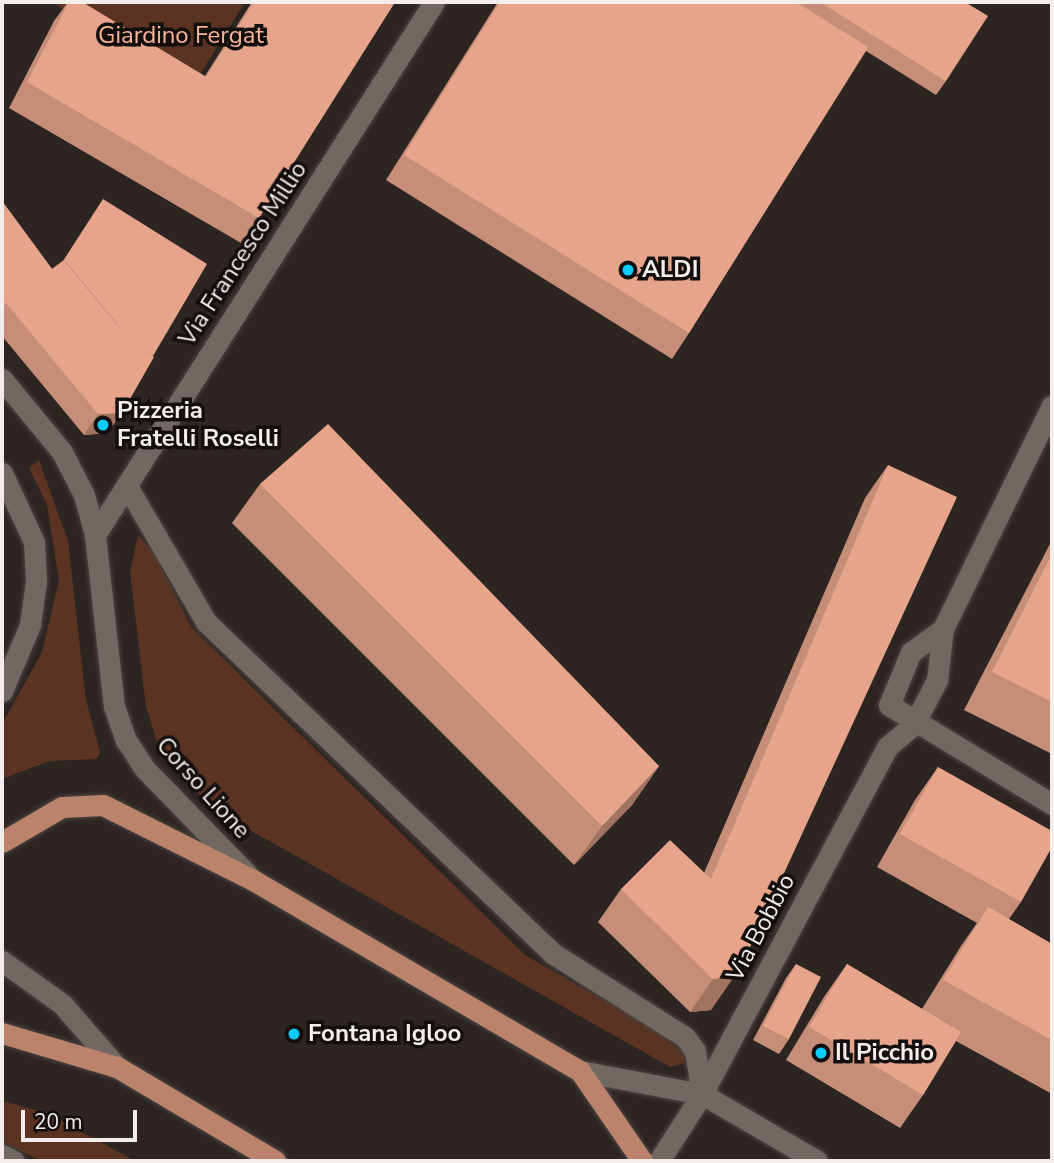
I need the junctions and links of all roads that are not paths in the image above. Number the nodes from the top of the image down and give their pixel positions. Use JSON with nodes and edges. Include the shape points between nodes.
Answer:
{"nodes":[{"id":1,"x":434,"y":2,"type":"edge"},
{"id":2,"x":2,"y":379,"type":"edge"},
{"id":3,"x":1052,"y":406,"type":"edge"},
{"id":4,"x":2,"y":473,"type":"edge"},
{"id":5,"x":127,"y":486,"type":"junction"},
{"id":6,"x":95,"y":535,"type":"junction"},
{"id":7,"x":943,"y":629,"type":"junction"},
{"id":8,"x":2,"y":691,"type":"edge"},
{"id":9,"x":914,"y":724,"type":"junction"},
{"id":10,"x":1052,"y":804,"type":"edge"},
{"id":11,"x":2,"y":842,"type":"edge"},
{"id":12,"x":253,"y":880,"type":"junction"},
{"id":13,"x":2,"y":961,"type":"edge"},
{"id":14,"x":2,"y":1033,"type":"edge"},
{"id":15,"x":117,"y":1067,"type":"junction"},
{"id":16,"x":580,"y":1071,"type":"junction"},
{"id":17,"x":702,"y":1094,"type":"junction"},
{"id":18,"x":2,"y":1155,"type":"edge"},
{"id":19,"x":15,"y":1161,"type":"edge"},
{"id":20,"x":275,"y":1161,"type":"edge"},
{"id":21,"x":642,"y":1161,"type":"edge"},
{"id":22,"x":659,"y":1161,"type":"edge"},
{"id":23,"x":817,"y":1161,"type":"edge"}],
"edges":[{"from":1,"to":5,"type":"street","name":"Via Francesco Millio"},
{"from":2,"to":6,"type":"street","name":"Corso Lione","via":[[62,452]]},
{"from":3,"to":7,"type":"street","name":"Via Bobbio"},
{"from":4,"to":8,"type":"street","via":[[34,542],[36,581],[30,625]]},
{"from":5,"to":6,"type":"street","name":"Via Francesco Millio"},
{"from":5,"to":17,"type":"street","via":[[206,621],[552,953],[685,1037],[695,1051]]},
{"from":6,"to":12,"type":"street","name":"Corso Lione","via":[[112,695],[126,740],[194,824]]},
{"from":7,"to":9,"type":"street","name":"Via Bobbio","via":[[937,680]]},
{"from":7,"to":9,"type":"street","name":"Via Bobbio","via":[[911,652],[890,692],[889,705]]},
{"from":9,"to":10,"type":"street"},
{"from":9,"to":17,"type":"street","name":"Via Bobbio","via":[[887,747]]},
{"from":11,"to":12,"type":"main road","via":[[62,807],[103,805]]},
{"from":12,"to":16,"type":"main road","name":"Corso Lione"},
{"from":13,"to":15,"type":"street","via":[[61,1004]]},
{"from":14,"to":15,"type":"main road"},
{"from":15,"to":20,"type":"main road"},
{"from":16,"to":17,"type":"street","name":"Corso Lione"},
{"from":16,"to":21,"type":"main road","name":"Corso Lione"},
{"from":17,"to":22,"type":"street","name":"Via Bobbio"},
{"from":17,"to":23,"type":"street","name":"Corso Lione"},
{"from":18,"to":19,"type":"street"}]}
